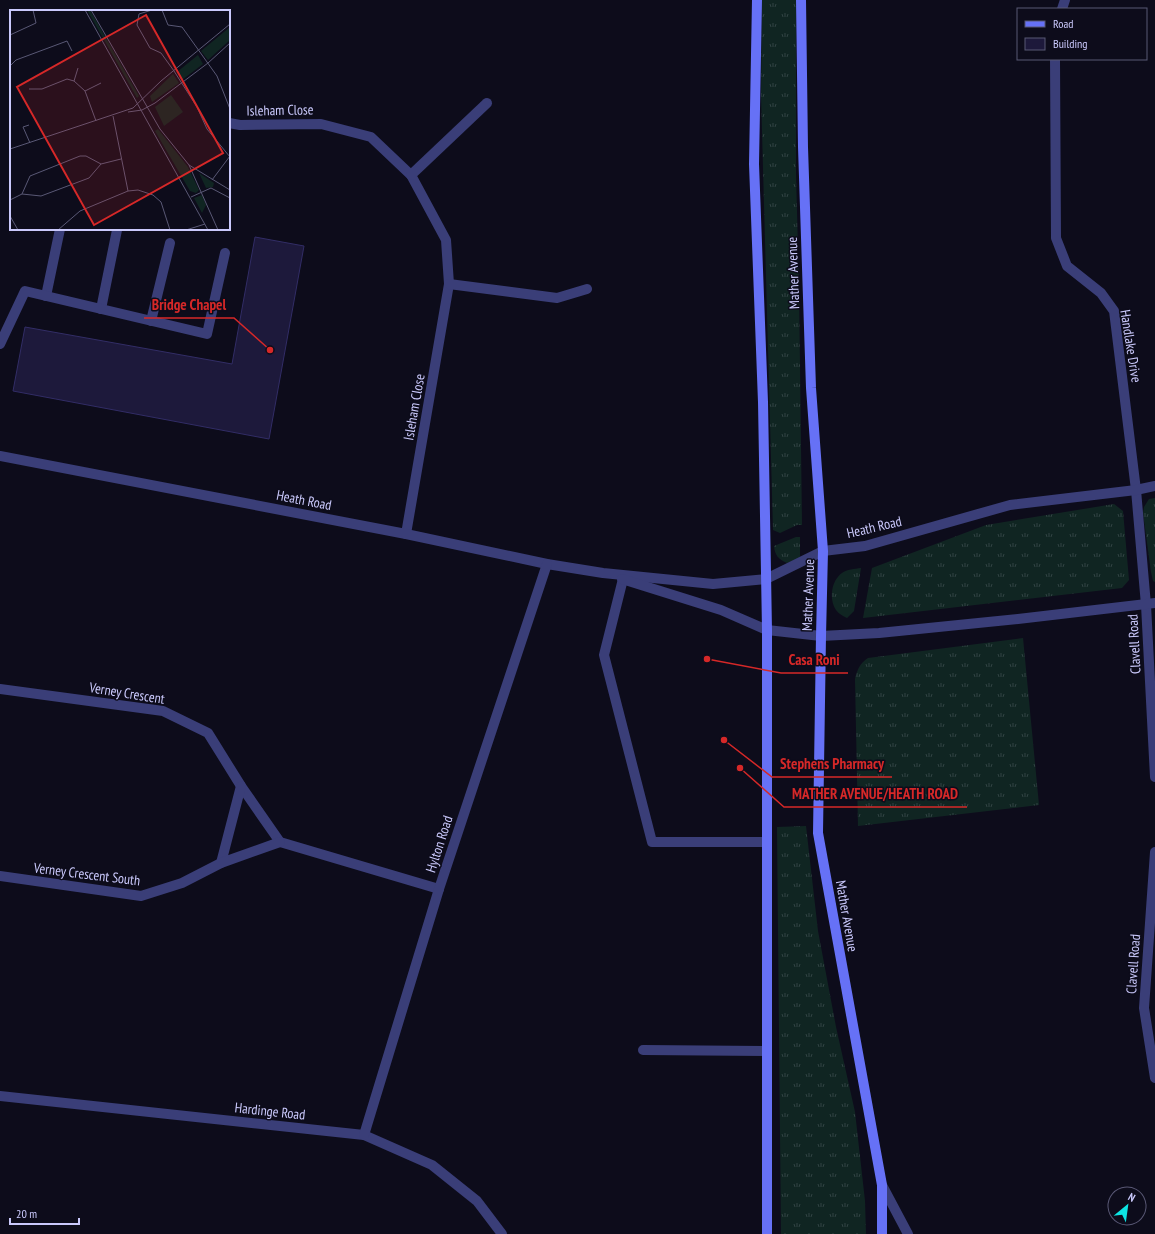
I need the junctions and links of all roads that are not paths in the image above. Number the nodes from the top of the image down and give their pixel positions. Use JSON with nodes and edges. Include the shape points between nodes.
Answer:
{"nodes":[{"id":1,"x":757,"y":0,"type":"edge"},
{"id":2,"x":801,"y":0,"type":"edge"},
{"id":3,"x":1055,"y":60,"type":"edge"},
{"id":4,"x":487,"y":103,"type":"dead end"},
{"id":5,"x":230,"y":123,"type":"edge"},
{"id":6,"x":411,"y":175,"type":"junction"},
{"id":7,"x":60,"y":230,"type":"edge"},
{"id":8,"x":117,"y":230,"type":"edge"},
{"id":9,"x":170,"y":243,"type":"dead end"},
{"id":10,"x":225,"y":253,"type":"dead end"},
{"id":11,"x":448,"y":284,"type":"junction"},
{"id":12,"x":587,"y":289,"type":"dead end"},
{"id":13,"x":46,"y":296,"type":"junction"},
{"id":14,"x":101,"y":309,"type":"junction"},
{"id":15,"x":151,"y":321,"type":"junction"},
{"id":16,"x":0,"y":344,"type":"edge"},
{"id":17,"x":0,"y":456,"type":"edge"},
{"id":18,"x":1155,"y":486,"type":"edge"},
{"id":19,"x":1136,"y":490,"type":"junction"},
{"id":20,"x":406,"y":534,"type":"junction"},
{"id":21,"x":823,"y":551,"type":"junction"},
{"id":22,"x":547,"y":564,"type":"junction"},
{"id":23,"x":602,"y":572,"type":"junction"},
{"id":24,"x":623,"y":579,"type":"junction"},
{"id":25,"x":766,"y":579,"type":"junction"},
{"id":26,"x":1151,"y":604,"type":"edge"},
{"id":27,"x":767,"y":630,"type":"junction"},
{"id":28,"x":821,"y":636,"type":"junction"},
{"id":29,"x":0,"y":689,"type":"edge"},
{"id":30,"x":1155,"y":777,"type":"edge"},
{"id":31,"x":241,"y":786,"type":"junction"},
{"id":32,"x":280,"y":842,"type":"junction"},
{"id":33,"x":767,"y":842,"type":"junction"},
{"id":34,"x":1155,"y":852,"type":"edge"},
{"id":35,"x":222,"y":863,"type":"junction"},
{"id":36,"x":0,"y":876,"type":"edge"},
{"id":37,"x":439,"y":889,"type":"junction"},
{"id":38,"x":643,"y":1050,"type":"dead end"},
{"id":39,"x":767,"y":1051,"type":"junction"},
{"id":40,"x":1155,"y":1078,"type":"edge"},
{"id":41,"x":0,"y":1096,"type":"edge"},
{"id":42,"x":364,"y":1135,"type":"junction"},
{"id":43,"x":882,"y":1185,"type":"junction"},
{"id":44,"x":502,"y":1234,"type":"edge"},
{"id":45,"x":767,"y":1234,"type":"edge"},
{"id":46,"x":882,"y":1234,"type":"edge"},
{"id":47,"x":908,"y":1234,"type":"edge"}],
"edges":[{"from":1,"to":25,"type":"main road","via":[[754,164]]},
{"from":2,"to":21,"type":"main road","name":"Mather Avenue","via":[[811,388]]},
{"from":3,"to":19,"type":"street","name":"Handlake Drive","via":[[1056,238],[1067,266],[1101,292],[1114,311]]},
{"from":4,"to":6,"type":"street"},
{"from":5,"to":6,"type":"street","name":"Isleham Close","via":[[321,124],[371,137]]},
{"from":6,"to":11,"type":"street","name":"Isleham Close","via":[[446,240]]},
{"from":7,"to":13,"type":"street"},
{"from":8,"to":14,"type":"street"},
{"from":9,"to":15,"type":"street"},
{"from":10,"to":15,"type":"street","via":[[207,334]]},
{"from":11,"to":12,"type":"street","via":[[557,298]]},
{"from":11,"to":20,"type":"street","name":"Isleham Close"},
{"from":13,"to":14,"type":"street"},
{"from":13,"to":16,"type":"street","via":[[25,291]]},
{"from":14,"to":15,"type":"street"},
{"from":17,"to":20,"type":"street","name":"Heath Road"},
{"from":18,"to":19,"type":"street","name":"Heath Road"},
{"from":19,"to":21,"type":"street","name":"Heath Road","via":[[1010,505],[866,546]]},
{"from":19,"to":26,"type":"street","name":"Handlake Drive"},
{"from":20,"to":22,"type":"street","name":"Heath Road"},
{"from":21,"to":25,"type":"street","name":"Heath Road"},
{"from":21,"to":28,"type":"main road","name":"Mather Avenue"},
{"from":22,"to":23,"type":"street","name":"Heath Road"},
{"from":22,"to":37,"type":"street","name":"Hylton Road"},
{"from":23,"to":24,"type":"street","name":"Heath Road"},
{"from":23,"to":25,"type":"street","name":"Heath Road","via":[[713,584]]},
{"from":24,"to":27,"type":"street","name":"Heath Road","via":[[721,610]]},
{"from":24,"to":33,"type":"street","via":[[604,655],[652,842]]},
{"from":25,"to":27,"type":"main road"},
{"from":26,"to":28,"type":"street","name":"Heath Road","via":[[886,632]]},
{"from":26,"to":30,"type":"street","name":"Clavell Road"},
{"from":27,"to":28,"type":"street","name":"Heath Road"},
{"from":27,"to":33,"type":"main road"},
{"from":28,"to":43,"type":"main road","name":"Mather Avenue","via":[[818,833]]},
{"from":29,"to":31,"type":"street","name":"Verney Crescent","via":[[164,711],[208,733]]},
{"from":31,"to":32,"type":"street","name":"Verney Crescent"},
{"from":31,"to":35,"type":"street"},
{"from":32,"to":35,"type":"street","name":"Verney Crescent South"},
{"from":32,"to":37,"type":"street"},
{"from":33,"to":39,"type":"main road"},
{"from":34,"to":40,"type":"street","name":"Clavell Road","via":[[1144,1008]]},
{"from":35,"to":36,"type":"street","name":"Verney Crescent South","via":[[182,883],[141,896]]},
{"from":37,"to":42,"type":"street","name":"Hylton Road"},
{"from":38,"to":39,"type":"street"},
{"from":39,"to":45,"type":"main road"},
{"from":41,"to":42,"type":"street","name":"Hardinge Road"},
{"from":42,"to":44,"type":"street","name":"Hardinge Road","via":[[432,1166],[477,1201]]},
{"from":43,"to":46,"type":"main road","name":"Mather Avenue"},
{"from":43,"to":47,"type":"street"}]}
